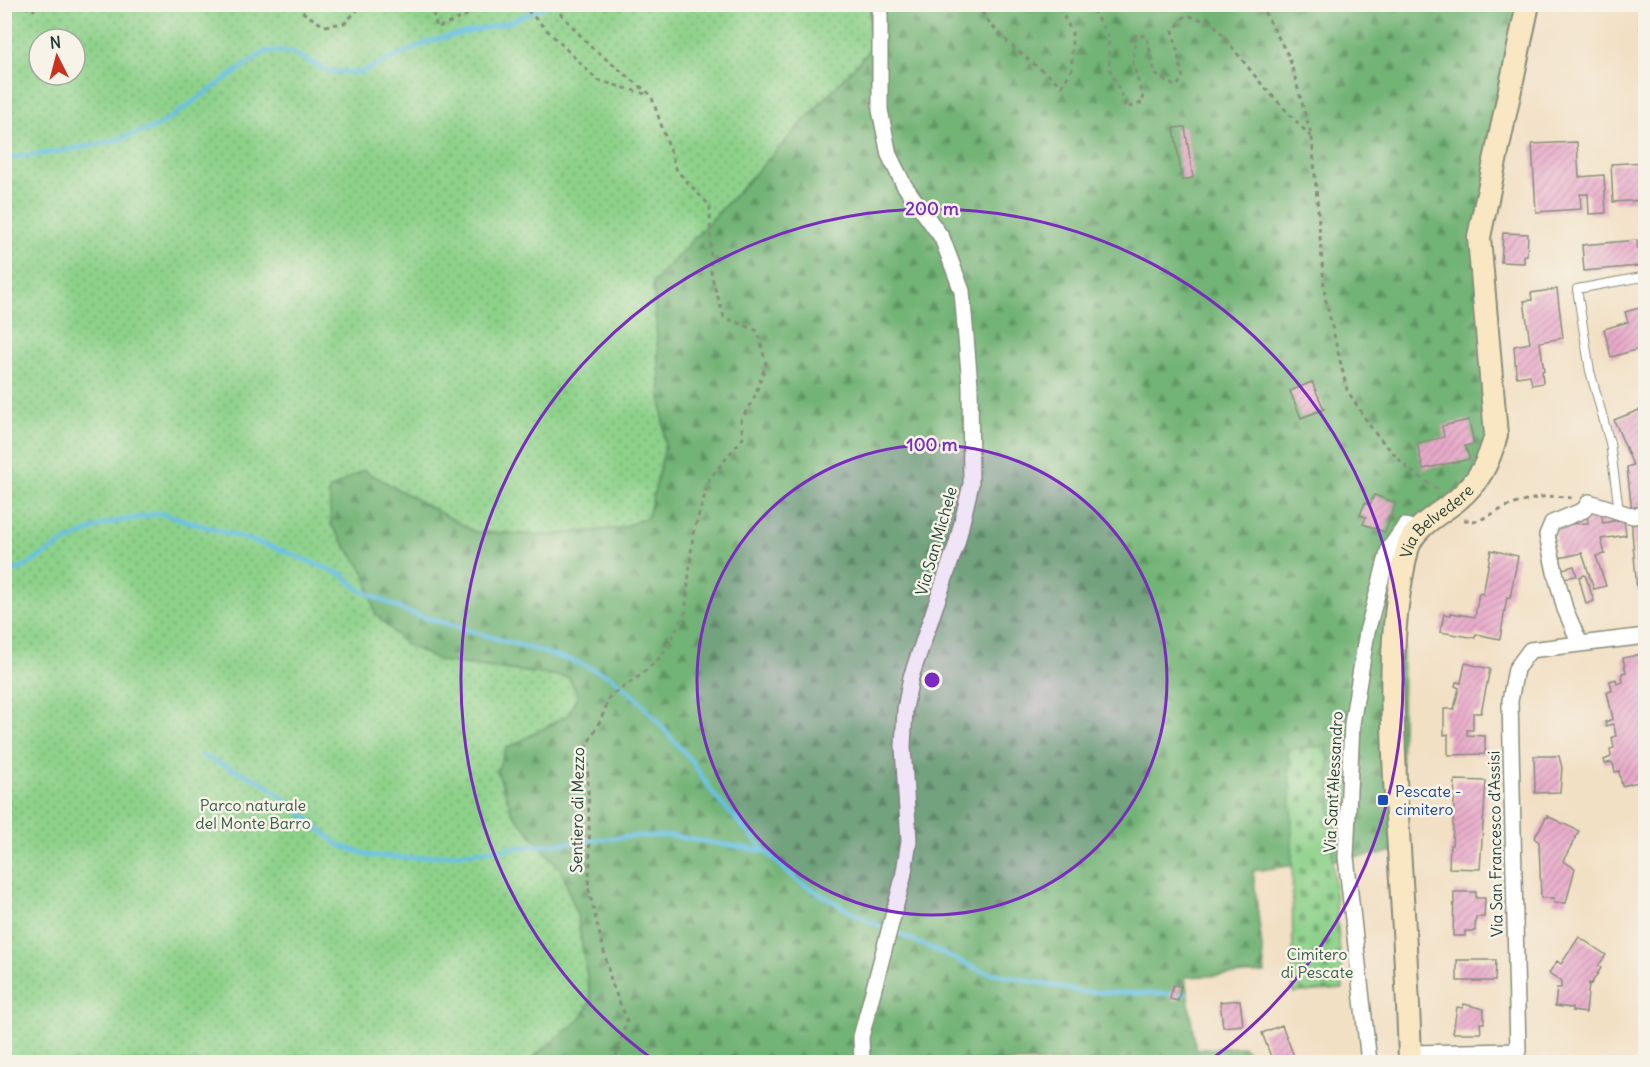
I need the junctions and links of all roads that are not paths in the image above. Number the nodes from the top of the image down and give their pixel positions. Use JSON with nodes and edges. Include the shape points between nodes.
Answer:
{"nodes":[{"id":1,"x":878,"y":4,"type":"edge"},
{"id":2,"x":1528,"y":4,"type":"edge"},
{"id":3,"x":1646,"y":270,"type":"edge"},
{"id":4,"x":1619,"y":511,"type":"junction"},
{"id":5,"x":1646,"y":514,"type":"edge"},
{"id":6,"x":1418,"y":530,"type":"junction"},
{"id":7,"x":1646,"y":636,"type":"edge"},
{"id":8,"x":1580,"y":644,"type":"junction"},
{"id":9,"x":1410,"y":1058,"type":"edge"},
{"id":10,"x":862,"y":1062,"type":"edge"},
{"id":11,"x":1369,"y":1062,"type":"edge"}],
"edges":[{"from":1,"to":10,"type":"street","name":"Via San Michele","via":[[880,110],[889,155],[904,185],[942,238],[962,291],[970,385],[971,484],[957,543],[911,677],[904,709],[909,841],[861,1037]]},
{"from":2,"to":6,"type":"main road","name":"Via Belvedere","via":[[1479,237],[1496,435],[1489,461],[1457,511],[1435,515]]},
{"from":3,"to":4,"type":"lane","via":[[1642,277],[1577,289],[1590,371],[1611,443]]},
{"from":4,"to":5,"type":"street","via":[[1633,516]]},
{"from":4,"to":8,"type":"street","via":[[1589,502],[1584,510],[1552,524],[1547,534],[1565,609]]},
{"from":6,"to":9,"type":"main road","name":"Via Belvedere","via":[[1407,547],[1392,645],[1392,720]]},
{"from":6,"to":11,"type":"street","name":"Via Sant'Alessandro","via":[[1405,526],[1389,549],[1367,632],[1352,724],[1346,857]]},
{"from":7,"to":8,"type":"street","name":"Via San Francesco d'Assisi"},
{"from":8,"to":9,"type":"street","name":"Via San Francesco d'Assisi","via":[[1530,650],[1516,669],[1510,701],[1518,1052]]}]}
